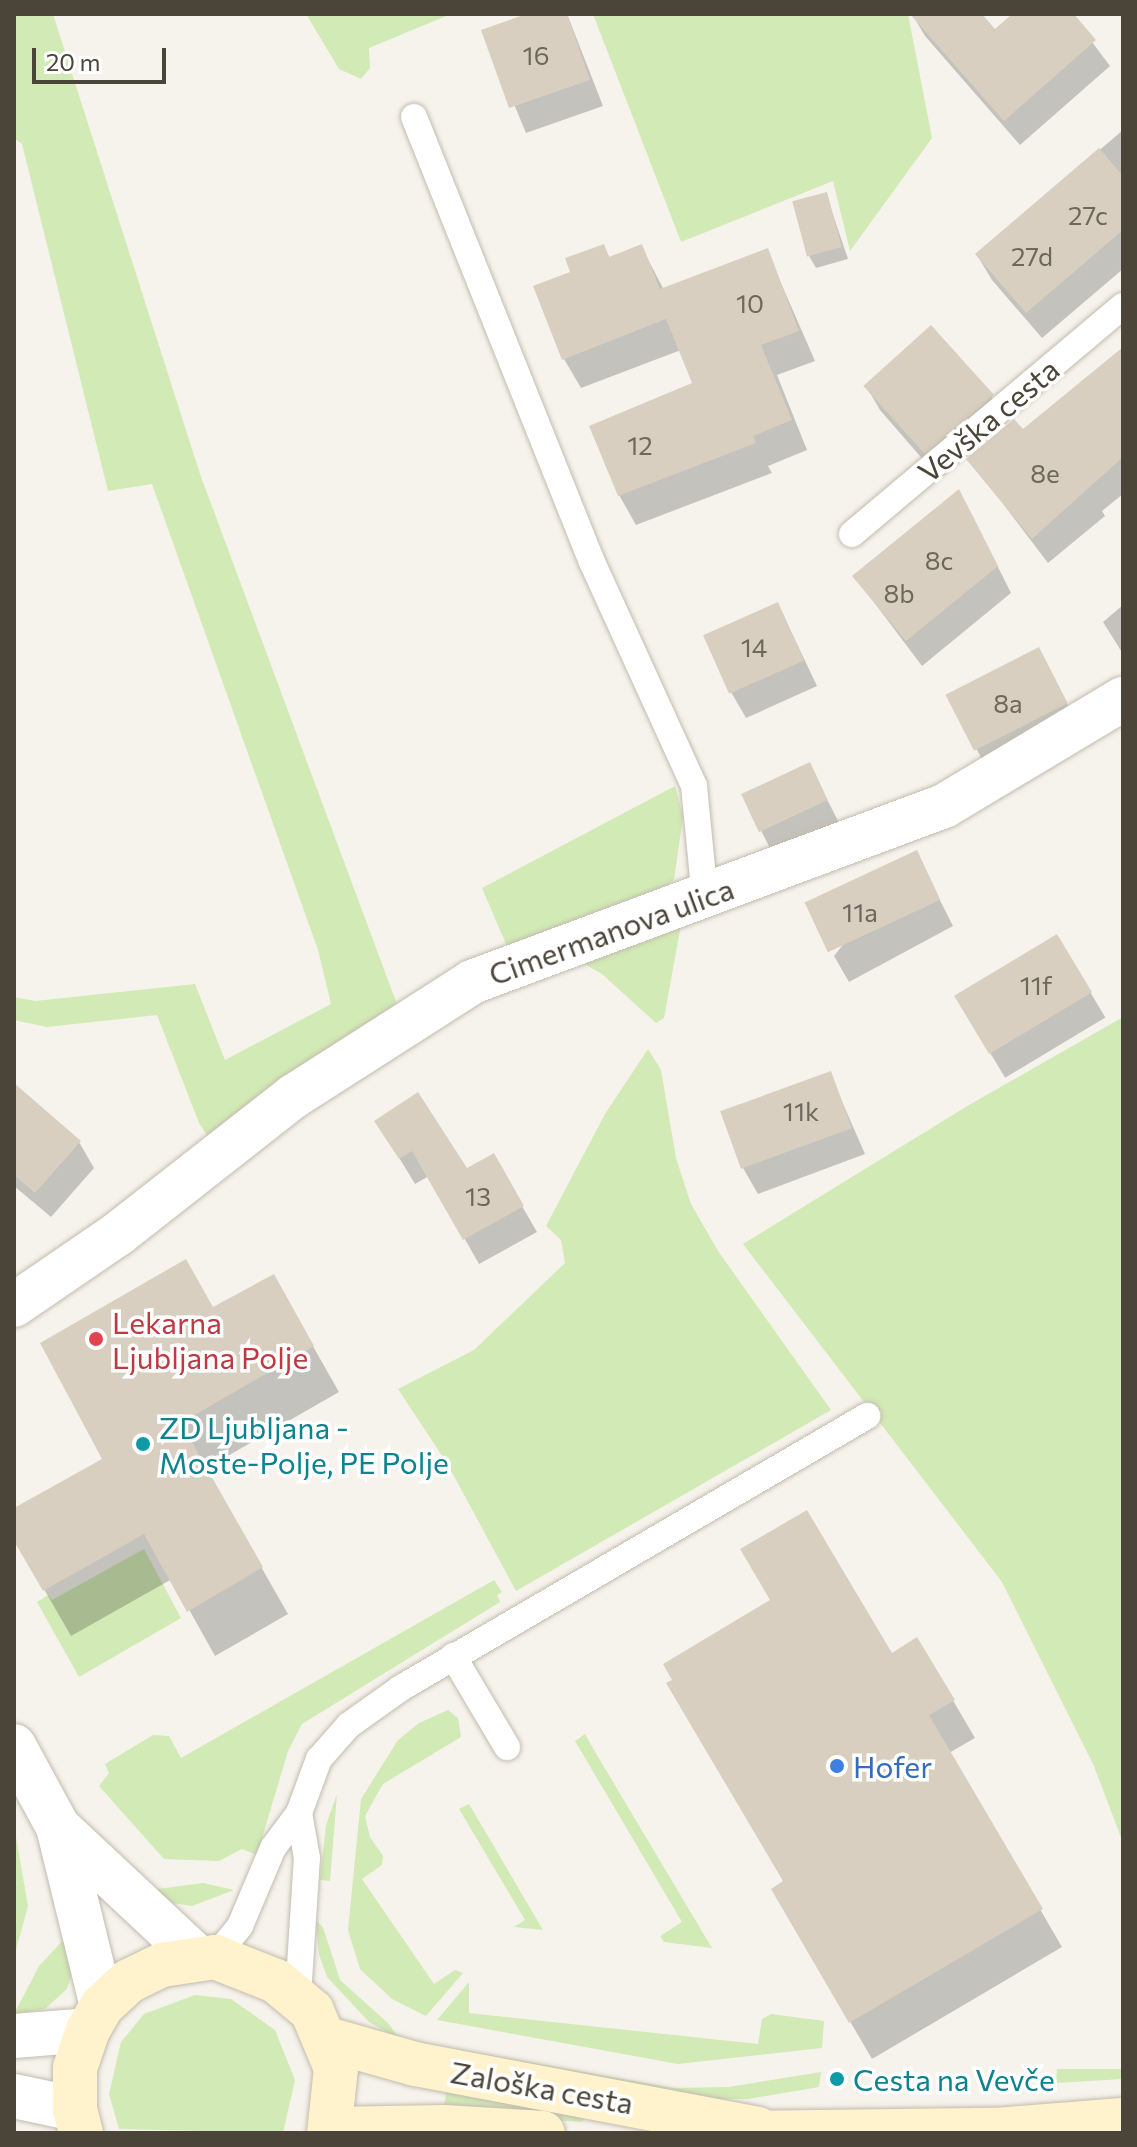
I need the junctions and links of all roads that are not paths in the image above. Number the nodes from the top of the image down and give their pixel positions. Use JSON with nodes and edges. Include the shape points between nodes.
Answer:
{"nodes":[{"id":1,"x":414,"y":117,"type":"dead end"},
{"id":2,"x":1123,"y":306,"type":"edge"},
{"id":3,"x":852,"y":534,"type":"dead end"},
{"id":4,"x":1123,"y":699,"type":"edge"},
{"id":5,"x":705,"y":899,"type":"junction"},
{"id":6,"x":14,"y":1305,"type":"edge"},
{"id":7,"x":867,"y":1416,"type":"dead end"},
{"id":8,"x":453,"y":1656,"type":"junction"},
{"id":9,"x":14,"y":1746,"type":"edge"},
{"id":10,"x":507,"y":1747,"type":"dead end"},
{"id":11,"x":299,"y":1813,"type":"junction"},
{"id":12,"x":58,"y":1827,"type":"junction"},
{"id":13,"x":206,"y":1957,"type":"junction"},
{"id":14,"x":298,"y":1996,"type":"junction"},
{"id":15,"x":95,"y":2018,"type":"junction"},
{"id":16,"x":14,"y":2036,"type":"edge"},
{"id":17,"x":327,"y":2039,"type":"junction"},
{"id":18,"x":14,"y":2096,"type":"edge"},
{"id":19,"x":1123,"y":2120,"type":"edge"},
{"id":20,"x":79,"y":2126,"type":"edge"},
{"id":21,"x":330,"y":2131,"type":"edge"},
{"id":22,"x":748,"y":2131,"type":"edge"},
{"id":23,"x":886,"y":2132,"type":"edge"},
{"id":24,"x":543,"y":2133,"type":"edge"}],
"edges":[{"from":1,"to":5,"type":"lane","via":[[592,562],[694,786]]},
{"from":2,"to":3,"type":"lane","name":"Vevška cesta"},
{"from":4,"to":5,"type":"street","name":"Cimermanova ulica","via":[[944,806]]},
{"from":5,"to":6,"type":"street","name":"Cimermanova ulica","via":[[536,954],[472,982],[294,1096],[119,1233]]},
{"from":7,"to":8,"type":"lane"},
{"from":8,"to":10,"type":"lane"},
{"from":8,"to":11,"type":"lane","via":[[391,1694],[339,1735],[319,1759]]},
{"from":9,"to":12,"type":"street"},
{"from":11,"to":13,"type":"lane","via":[[273,1848],[240,1926]]},
{"from":11,"to":14,"type":"lane","via":[[307,1858]]},
{"from":12,"to":13,"type":"street"},
{"from":12,"to":15,"type":"street"},
{"from":13,"to":14,"type":"main road","via":[[250,1967]]},
{"from":13,"to":15,"type":"main road","via":[[151,1970]]},
{"from":14,"to":17,"type":"main road"},
{"from":15,"to":16,"type":"street"},
{"from":15,"to":20,"type":"main road","via":[[75,2068]]},
{"from":17,"to":21,"type":"main road","via":[[336,2068]]},
{"from":17,"to":22,"type":"main road","name":"Zaloška cesta","via":[[415,2064]]},
{"from":18,"to":20,"type":"street"},
{"from":19,"to":23,"type":"main road","name":"Zaloška cesta"},
{"from":21,"to":24,"type":"main road","name":"Zaloška cesta"},
{"from":22,"to":23,"type":"main road","name":"Zaloška cesta"}]}
